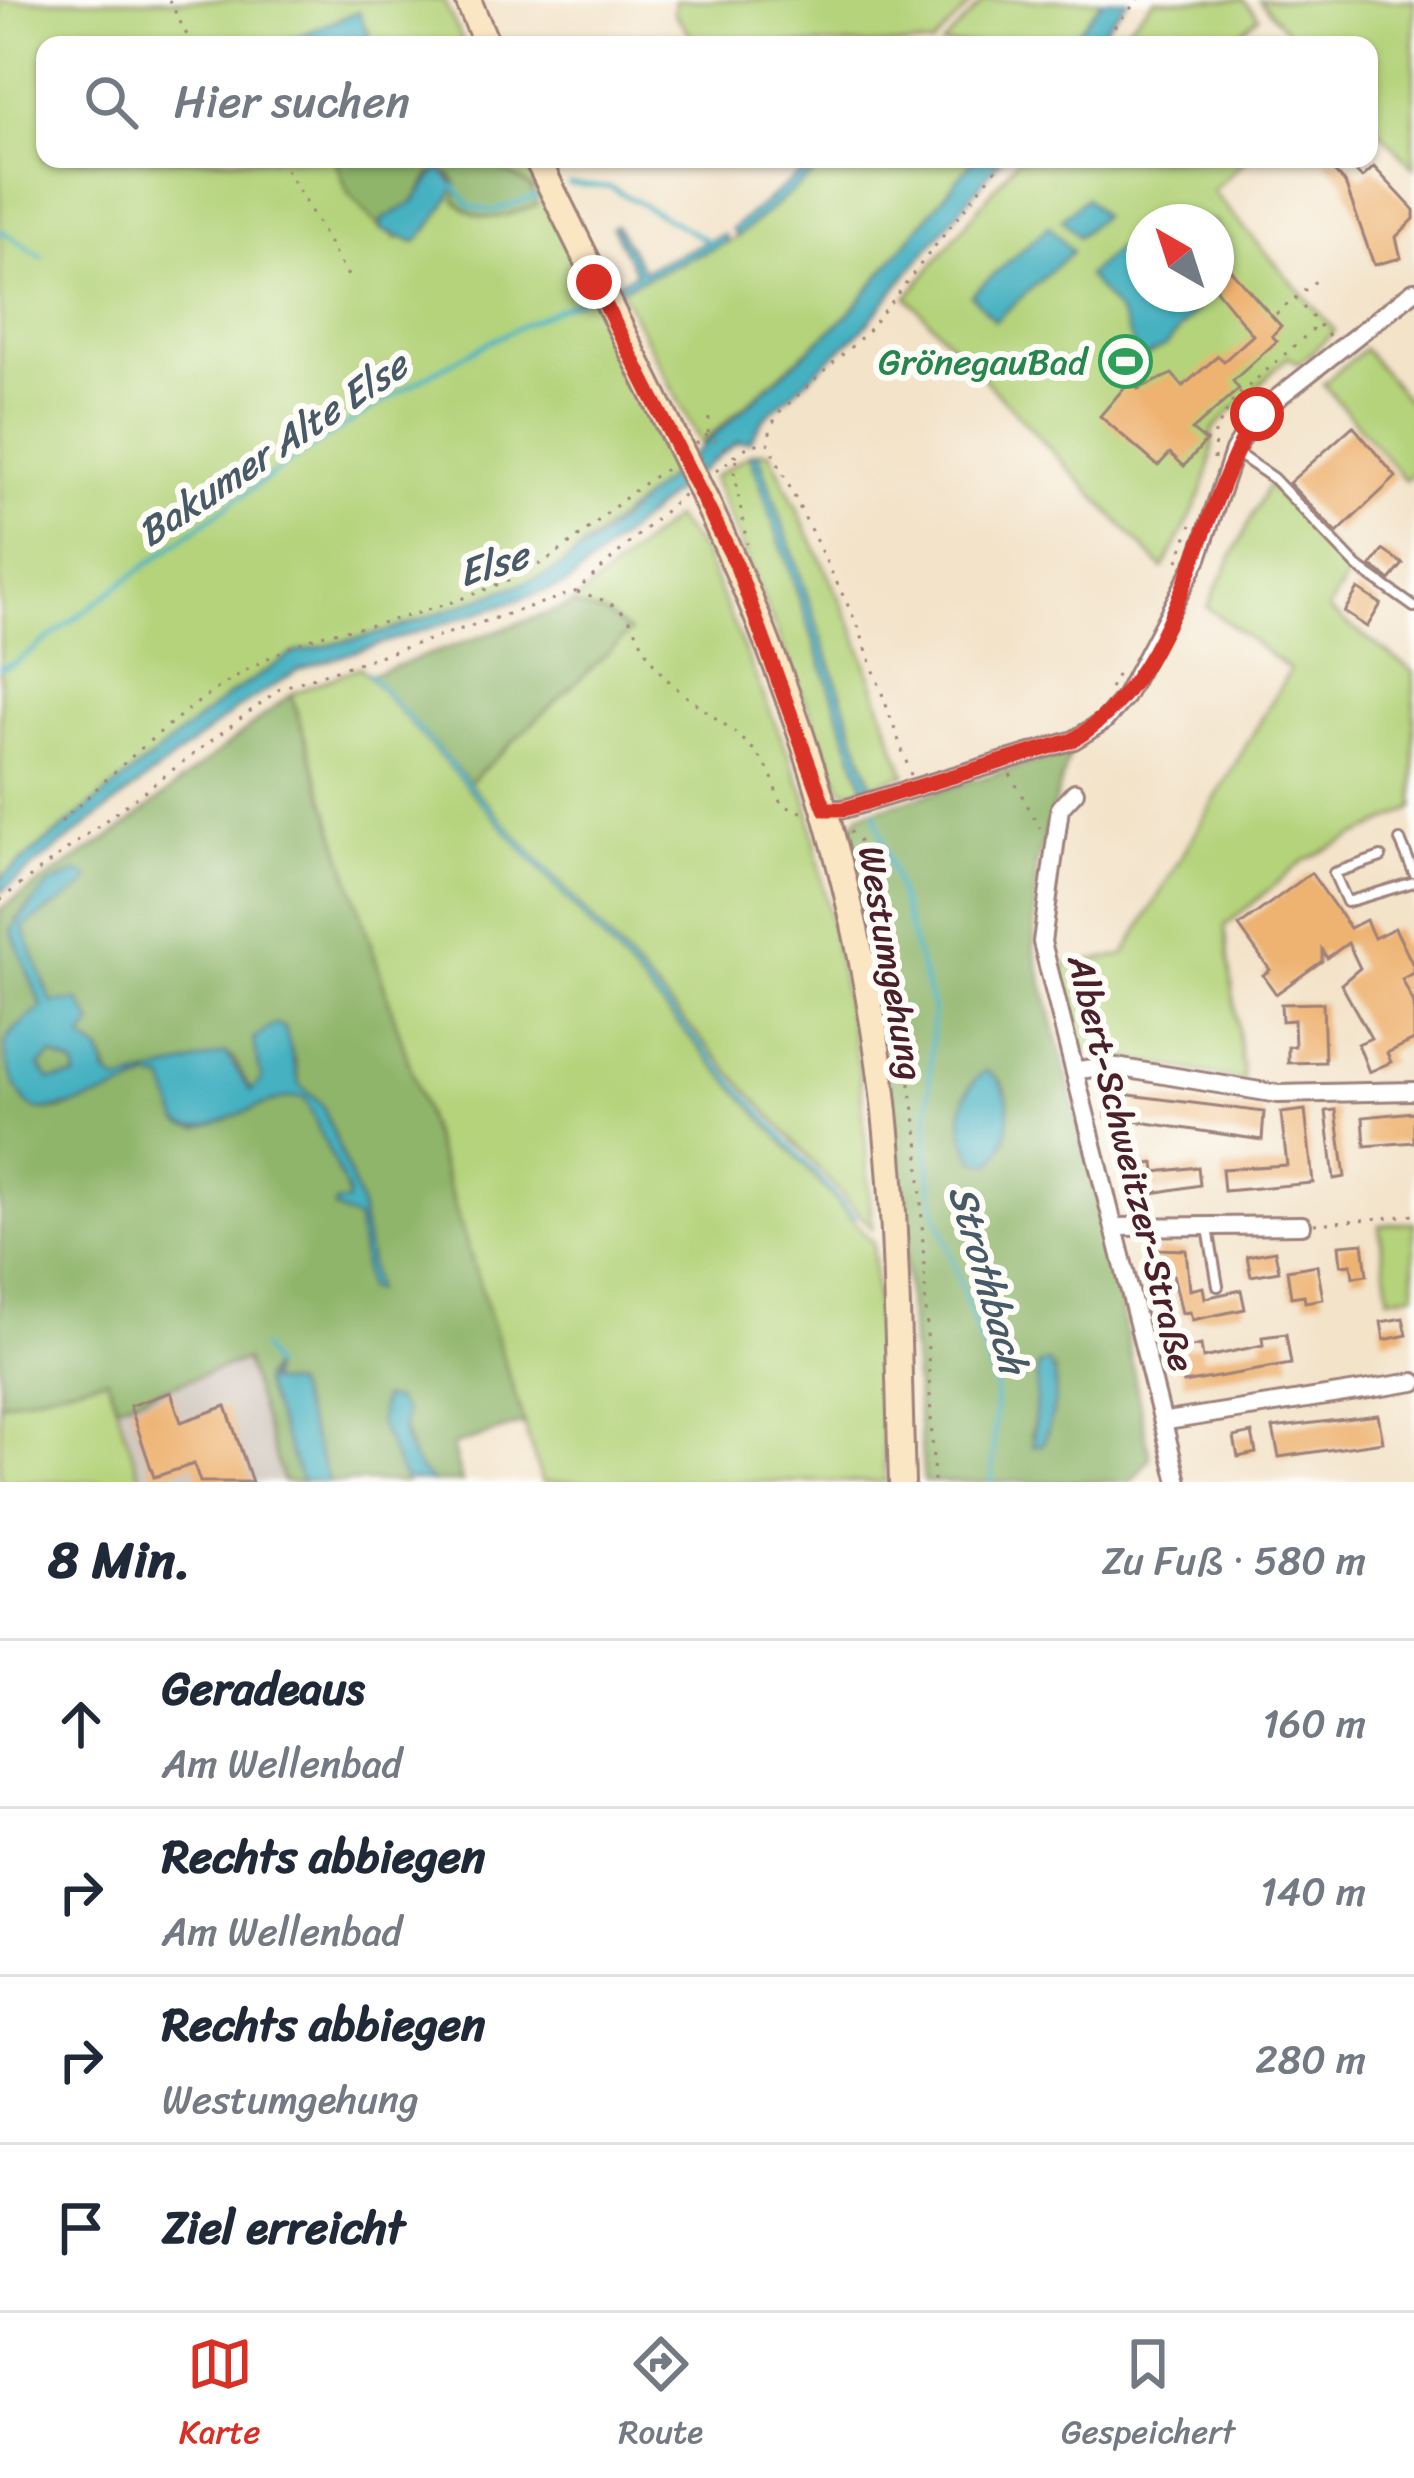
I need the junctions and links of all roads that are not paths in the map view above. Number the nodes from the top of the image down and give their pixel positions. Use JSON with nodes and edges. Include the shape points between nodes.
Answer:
{"nodes":[{"id":1,"x":468,"y":0,"type":"edge"},
{"id":2,"x":484,"y":36,"type":"edge"},
{"id":3,"x":541,"y":168,"type":"edge"},
{"id":4,"x":1414,"y":290,"type":"edge"},
{"id":5,"x":1234,"y":451,"type":"junction"},
{"id":6,"x":1414,"y":607,"type":"edge"},
{"id":7,"x":1075,"y":792,"type":"dead end"},
{"id":8,"x":825,"y":809,"type":"junction"},
{"id":9,"x":1400,"y":840,"type":"dead end"},
{"id":10,"x":1381,"y":857,"type":"dead end"},
{"id":11,"x":1414,"y":877,"type":"edge"},
{"id":12,"x":1078,"y":1070,"type":"junction"},
{"id":13,"x":1414,"y":1091,"type":"edge"},
{"id":14,"x":1302,"y":1225,"type":"road end"},
{"id":15,"x":1208,"y":1226,"type":"junction"},
{"id":16,"x":1115,"y":1227,"type":"junction"},
{"id":17,"x":1218,"y":1286,"type":"dead end"},
{"id":18,"x":1414,"y":1382,"type":"edge"},
{"id":19,"x":1167,"y":1421,"type":"junction"},
{"id":20,"x":902,"y":1482,"type":"edge"},
{"id":21,"x":1178,"y":1482,"type":"edge"}],
"edges":[{"from":1,"to":2,"type":"main road"},
{"from":3,"to":8,"type":"main road","name":"Westumgehung","bridge":true,"via":[[702,489],[766,634]]},
{"from":4,"to":5,"type":"street","via":[[1257,414]]},
{"from":5,"to":6,"type":"lane","via":[[1273,478],[1358,567]]},
{"from":5,"to":8,"type":"street","via":[[1198,558],[1125,697],[1104,721],[1073,740]]},
{"from":7,"to":12,"type":"street","name":"Albert-Schweitzer-Straße","via":[[1060,808],[1042,941]]},
{"from":8,"to":20,"type":"main road","name":"Westumgehung","via":[[878,1059]]},
{"from":9,"to":11,"type":"lane"},
{"from":10,"to":11,"type":"lane","via":[[1334,873],[1347,902]]},
{"from":12,"to":13,"type":"street","via":[[1110,1066],[1279,1094]]},
{"from":12,"to":16,"type":"street","name":"Albert-Schweitzer-Straße"},
{"from":14,"to":15,"type":"street"},
{"from":15,"to":16,"type":"street"},
{"from":15,"to":17,"type":"lane"},
{"from":16,"to":19,"type":"street","name":"Albert-Schweitzer-Straße"},
{"from":18,"to":19,"type":"street"},
{"from":19,"to":21,"type":"street","name":"Albert-Schweitzer-Straße"}]}
